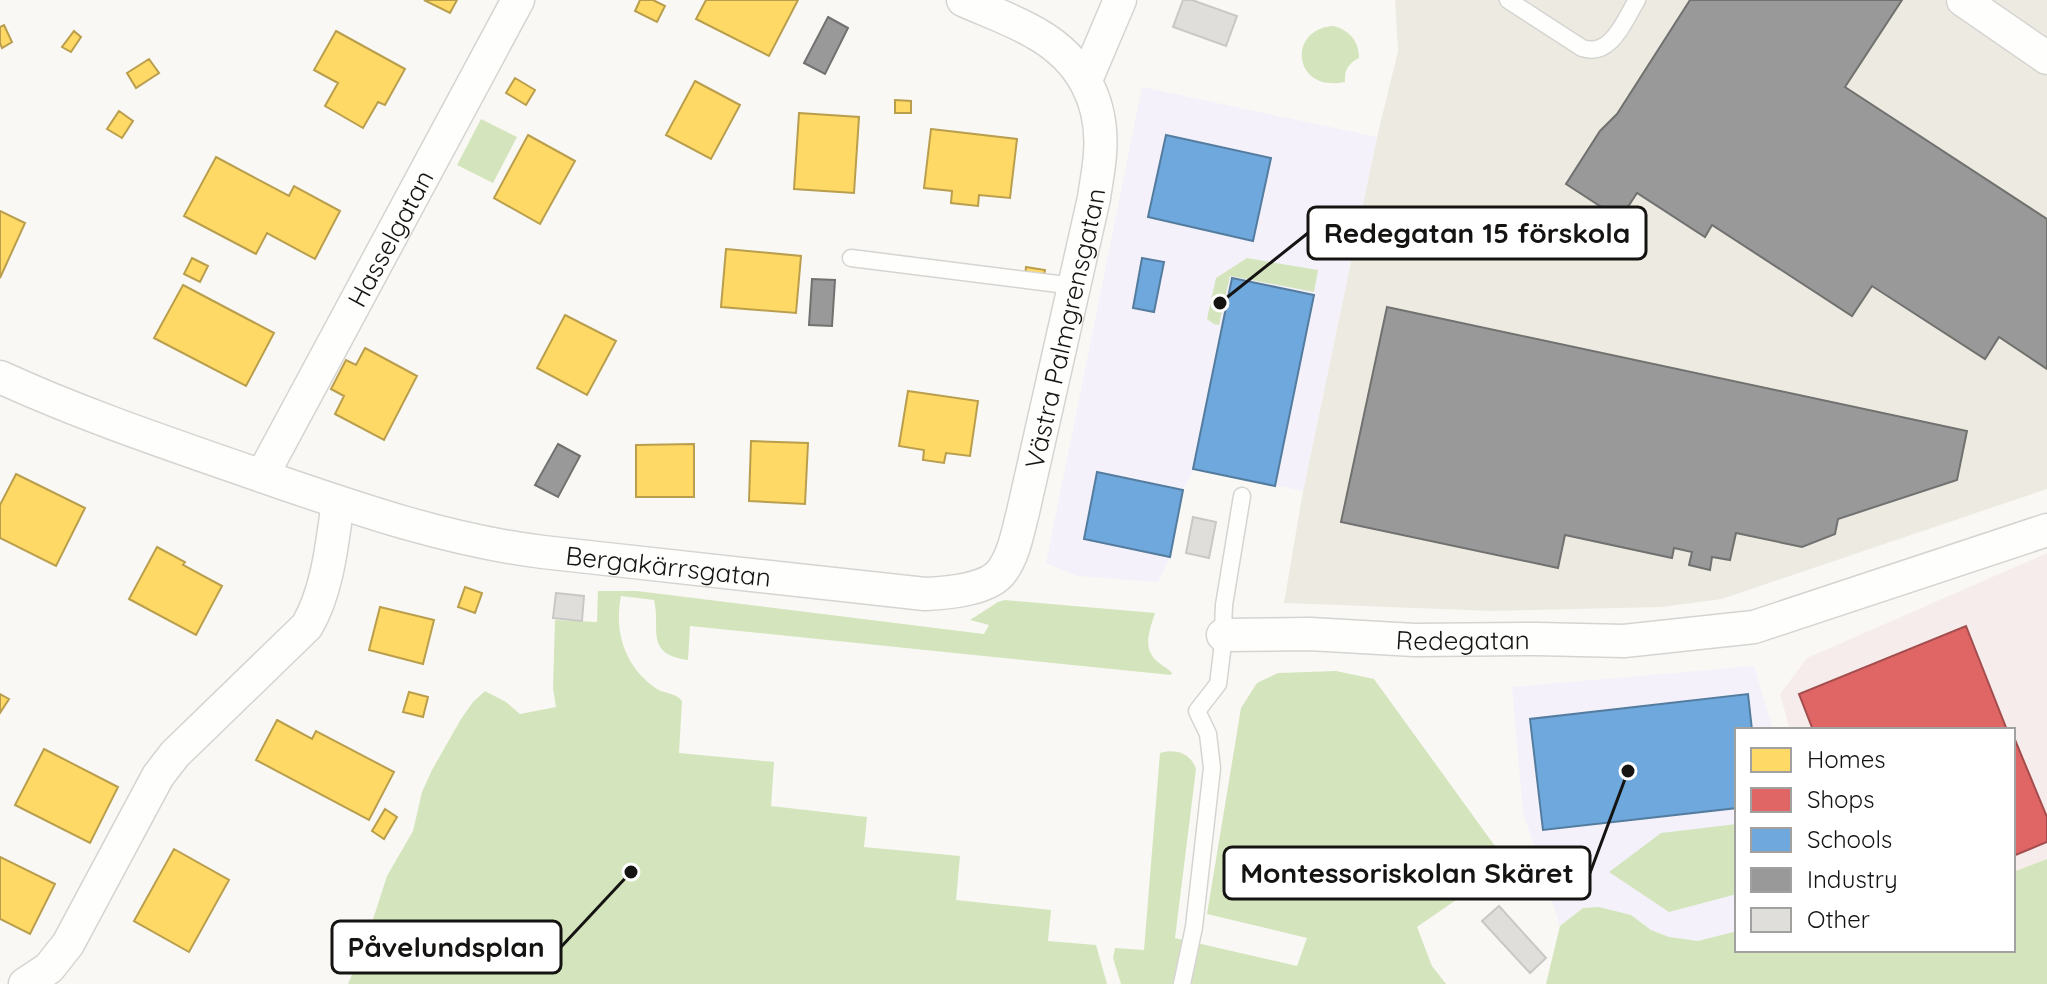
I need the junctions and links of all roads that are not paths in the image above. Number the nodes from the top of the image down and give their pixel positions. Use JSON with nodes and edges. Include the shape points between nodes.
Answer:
{"nodes":[{"id":1,"x":518,"y":0,"type":"edge"},
{"id":2,"x":963,"y":0,"type":"edge"},
{"id":3,"x":1120,"y":0,"type":"edge"},
{"id":4,"x":1508,"y":0,"type":"edge"},
{"id":5,"x":1637,"y":0,"type":"edge"},
{"id":6,"x":1963,"y":0,"type":"edge"},
{"id":7,"x":2047,"y":58,"type":"edge"},
{"id":8,"x":1086,"y":80,"type":"junction"},
{"id":9,"x":851,"y":258,"type":"dead end"},
{"id":10,"x":1074,"y":286,"type":"junction"},
{"id":11,"x":0,"y":377,"type":"edge"},
{"id":12,"x":262,"y":476,"type":"junction"},
{"id":13,"x":1242,"y":496,"type":"dead end"},
{"id":14,"x":338,"y":502,"type":"junction"},
{"id":15,"x":2047,"y":530,"type":"edge"},
{"id":16,"x":1001,"y":574,"type":"joint"},
{"id":17,"x":1223,"y":635,"type":"junction"},
{"id":18,"x":25,"y":984,"type":"edge"},
{"id":19,"x":1182,"y":984,"type":"edge"}],
"edges":[{"from":1,"to":12,"type":"street","name":"Hasselgatan"},
{"from":2,"to":8,"type":"street","name":"Västra Palmgrensgatan","via":[[1036,33]]},
{"from":3,"to":8,"type":"street"},
{"from":4,"to":5,"type":"lane","via":[[1591,51],[1611,41]]},
{"from":6,"to":7,"type":"street"},
{"from":8,"to":10,"type":"street","name":"Västra Palmgrensgatan","via":[[1099,125],[1100,152]]},
{"from":9,"to":10,"type":"lane"},
{"from":10,"to":16,"type":"street","name":"Västra Palmgrensgatan","via":[[1023,512]]},
{"from":11,"to":12,"type":"street","name":"Bergakärrsgatan"},
{"from":12,"to":14,"type":"street","name":"Bergakärrsgatan"},
{"from":13,"to":17,"type":"lane"},
{"from":14,"to":16,"type":"street","name":"Bergakärrsgatan","via":[[427,529],[521,549],[925,594],[954,593]]},
{"from":14,"to":18,"type":"street","via":[[317,609],[307,626],[175,754],[158,776],[68,944],[49,968]]},
{"from":15,"to":17,"type":"street","name":"Redegatan","via":[[1754,627],[1624,641]]},
{"from":17,"to":19,"type":"lane","via":[[1218,684],[1197,711],[1208,734],[1212,768],[1194,927]]}]}
